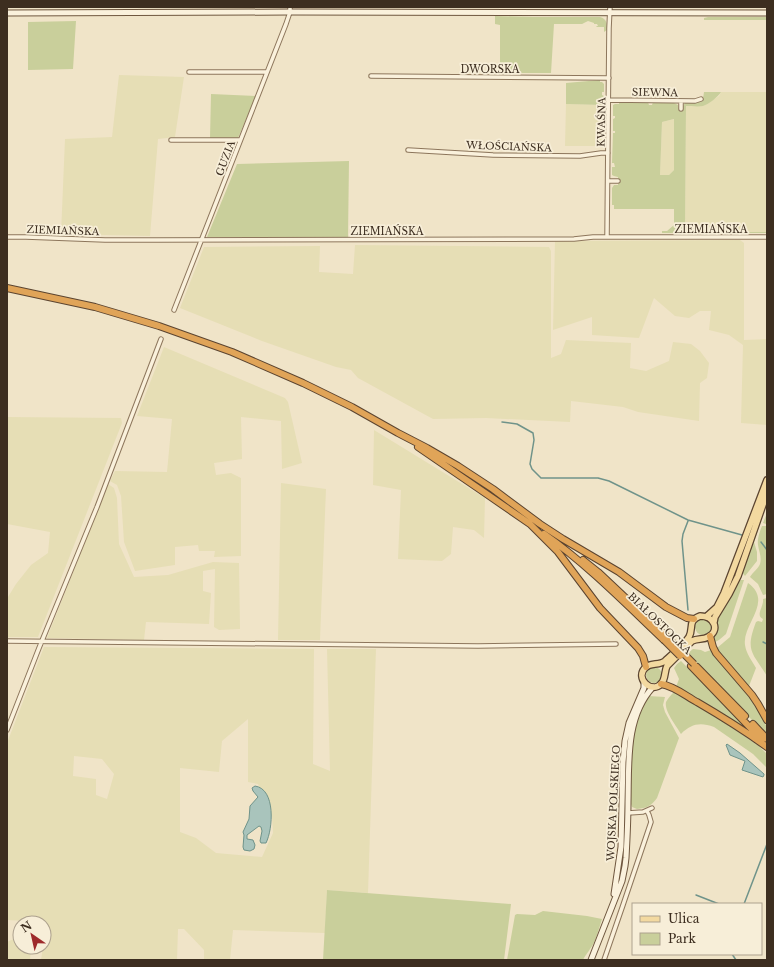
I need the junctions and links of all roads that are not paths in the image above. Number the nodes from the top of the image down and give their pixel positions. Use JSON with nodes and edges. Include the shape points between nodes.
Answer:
{"nodes":[{"id":1,"x":610,"y":7,"type":"edge"},
{"id":2,"x":290,"y":9,"type":"edge"},
{"id":3,"x":74,"y":10,"type":"edge"},
{"id":4,"x":7,"y":13,"type":"edge"},
{"id":5,"x":610,"y":13,"type":"junction"},
{"id":6,"x":767,"y":13,"type":"edge"},
{"id":7,"x":189,"y":72,"type":"dead end"},
{"id":8,"x":267,"y":72,"type":"junction"},
{"id":9,"x":371,"y":76,"type":"dead end"},
{"id":10,"x":609,"y":78,"type":"junction"},
{"id":11,"x":609,"y":100,"type":"junction"},
{"id":12,"x":701,"y":100,"type":"dead end"},
{"id":13,"x":681,"y":101,"type":"junction"},
{"id":14,"x":681,"y":109,"type":"dead end"},
{"id":15,"x":171,"y":140,"type":"dead end"},
{"id":16,"x":240,"y":140,"type":"junction"},
{"id":17,"x":408,"y":150,"type":"dead end"},
{"id":18,"x":608,"y":153,"type":"junction"},
{"id":19,"x":608,"y":181,"type":"junction"},
{"id":20,"x":618,"y":181,"type":"dead end"},
{"id":21,"x":7,"y":237,"type":"edge"},
{"id":22,"x":608,"y":237,"type":"junction"},
{"id":23,"x":767,"y":237,"type":"edge"},
{"id":24,"x":202,"y":240,"type":"junction"},
{"id":25,"x":7,"y":288,"type":"edge"},
{"id":26,"x":174,"y":310,"type":"dead end"},
{"id":27,"x":161,"y":339,"type":"dead end"},
{"id":28,"x":398,"y":433,"type":"junction"},
{"id":29,"x":766,"y":484,"type":"edge"},
{"id":30,"x":767,"y":493,"type":"edge"},
{"id":31,"x":530,"y":524,"type":"junction"},
{"id":32,"x":540,"y":524,"type":"junction"},
{"id":33,"x":707,"y":616,"type":"junction"},
{"id":34,"x":694,"y":619,"type":"junction"},
{"id":35,"x":714,"y":622,"type":"junction"},
{"id":36,"x":710,"y":636,"type":"junction"},
{"id":37,"x":666,"y":638,"type":"junction"},
{"id":38,"x":7,"y":641,"type":"edge"},
{"id":39,"x":42,"y":642,"type":"junction"},
{"id":40,"x":616,"y":644,"type":"dead end"},
{"id":41,"x":667,"y":662,"type":"junction"},
{"id":42,"x":693,"y":665,"type":"junction"},
{"id":43,"x":646,"y":666,"type":"junction"},
{"id":44,"x":644,"y":683,"type":"junction"},
{"id":45,"x":661,"y":684,"type":"junction"},
{"id":46,"x":653,"y":687,"type":"junction"},
{"id":47,"x":767,"y":720,"type":"edge"},
{"id":48,"x":7,"y":730,"type":"edge"},
{"id":49,"x":767,"y":739,"type":"edge"},
{"id":50,"x":767,"y":746,"type":"edge"},
{"id":51,"x":652,"y":808,"type":"dead end"},
{"id":52,"x":647,"y":811,"type":"junction"},
{"id":53,"x":625,"y":813,"type":"junction"},
{"id":54,"x":591,"y":960,"type":"edge"},
{"id":55,"x":604,"y":960,"type":"edge"}],
"edges":[{"from":1,"to":5,"type":"street","name":"KWAŚNA"},
{"from":2,"to":3,"type":"main road"},
{"from":2,"to":5,"type":"main road"},
{"from":2,"to":8,"type":"street","name":"GUZIA"},
{"from":3,"to":4,"type":"main road"},
{"from":5,"to":6,"type":"main road"},
{"from":5,"to":10,"type":"street","name":"KWAŚNA"},
{"from":7,"to":8,"type":"street"},
{"from":8,"to":16,"type":"street","name":"GUZIA"},
{"from":9,"to":10,"type":"street","name":"DWORSKA"},
{"from":10,"to":11,"type":"street","name":"KWAŚNA"},
{"from":11,"to":13,"type":"street","name":"SIEWNA"},
{"from":11,"to":18,"type":"street","name":"KWAŚNA"},
{"from":12,"to":13,"type":"street","name":"SIEWNA"},
{"from":13,"to":14,"type":"street"},
{"from":15,"to":16,"type":"street"},
{"from":16,"to":24,"type":"street","name":"GUZIA"},
{"from":17,"to":18,"type":"street","name":"WŁOŚCIAŃSKA","via":[[508,155],[580,156]]},
{"from":18,"to":19,"type":"street","name":"KWAŚNA"},
{"from":19,"to":20,"type":"street"},
{"from":19,"to":22,"type":"street","name":"KWAŚNA"},
{"from":21,"to":24,"type":"street","name":"ZIEMIAŃSKA"},
{"from":22,"to":23,"type":"street","name":"ZIEMIAŃSKA"},
{"from":22,"to":24,"type":"street","name":"ZIEMIAŃSKA"},
{"from":24,"to":26,"type":"street","name":"GUZIA"},
{"from":25,"to":28,"type":"highway","via":[[95,307],[232,352],[310,386]]},
{"from":27,"to":39,"type":"street"},
{"from":28,"to":31,"type":"highway"},
{"from":28,"to":32,"type":"highway","via":[[458,466]]},
{"from":29,"to":33,"type":"main road","via":[[724,594],[717,607]]},
{"from":30,"to":35,"type":"main road","via":[[738,576]]},
{"from":31,"to":37,"type":"highway","name":"BIAŁOSTOCKA","via":[[558,544]]},
{"from":31,"to":43,"type":"highway","via":[[558,552],[600,608],[638,648]]},
{"from":32,"to":34,"type":"highway","via":[[619,572],[666,607]]},
{"from":32,"to":37,"type":"highway","name":"BIAŁOSTOCKA","via":[[598,572]]},
{"from":33,"to":34,"type":"main road"},
{"from":33,"to":35,"type":"main road"},
{"from":34,"to":41,"type":"main road","via":[[688,638]]},
{"from":35,"to":36,"type":"main road","via":[[714,630]]},
{"from":36,"to":41,"type":"main road","via":[[692,641]]},
{"from":36,"to":47,"type":"highway","via":[[716,653],[752,695]]},
{"from":37,"to":42,"type":"highway","name":"BIAŁOSTOCKA","bridge":true},
{"from":38,"to":39,"type":"street"},
{"from":39,"to":40,"type":"street","via":[[470,646]]},
{"from":39,"to":48,"type":"street"},
{"from":41,"to":43,"type":"main road"},
{"from":41,"to":45,"type":"main road","via":[[665,678]]},
{"from":42,"to":49,"type":"highway","name":"BIAŁOSTOCKA"},
{"from":42,"to":50,"type":"highway","name":"BIAŁOSTOCKA"},
{"from":43,"to":44,"type":"main road","via":[[642,675]]},
{"from":44,"to":46,"type":"main road"},
{"from":44,"to":53,"type":"main road","name":"WOJSKA POLSKIEGO","via":[[626,734],[623,762]]},
{"from":45,"to":46,"type":"main road"},
{"from":45,"to":50,"type":"highway","via":[[704,706]]},
{"from":46,"to":53,"type":"main road","name":"WOJSKA POLSKIEGO","via":[[647,693],[630,736]]},
{"from":51,"to":52,"type":"street"},
{"from":52,"to":53,"type":"street"},
{"from":52,"to":55,"type":"street","via":[[651,822]]},
{"from":53,"to":54,"type":"main road","name":"WOJSKA POLSKIEGO","via":[[613,903]]}]}
